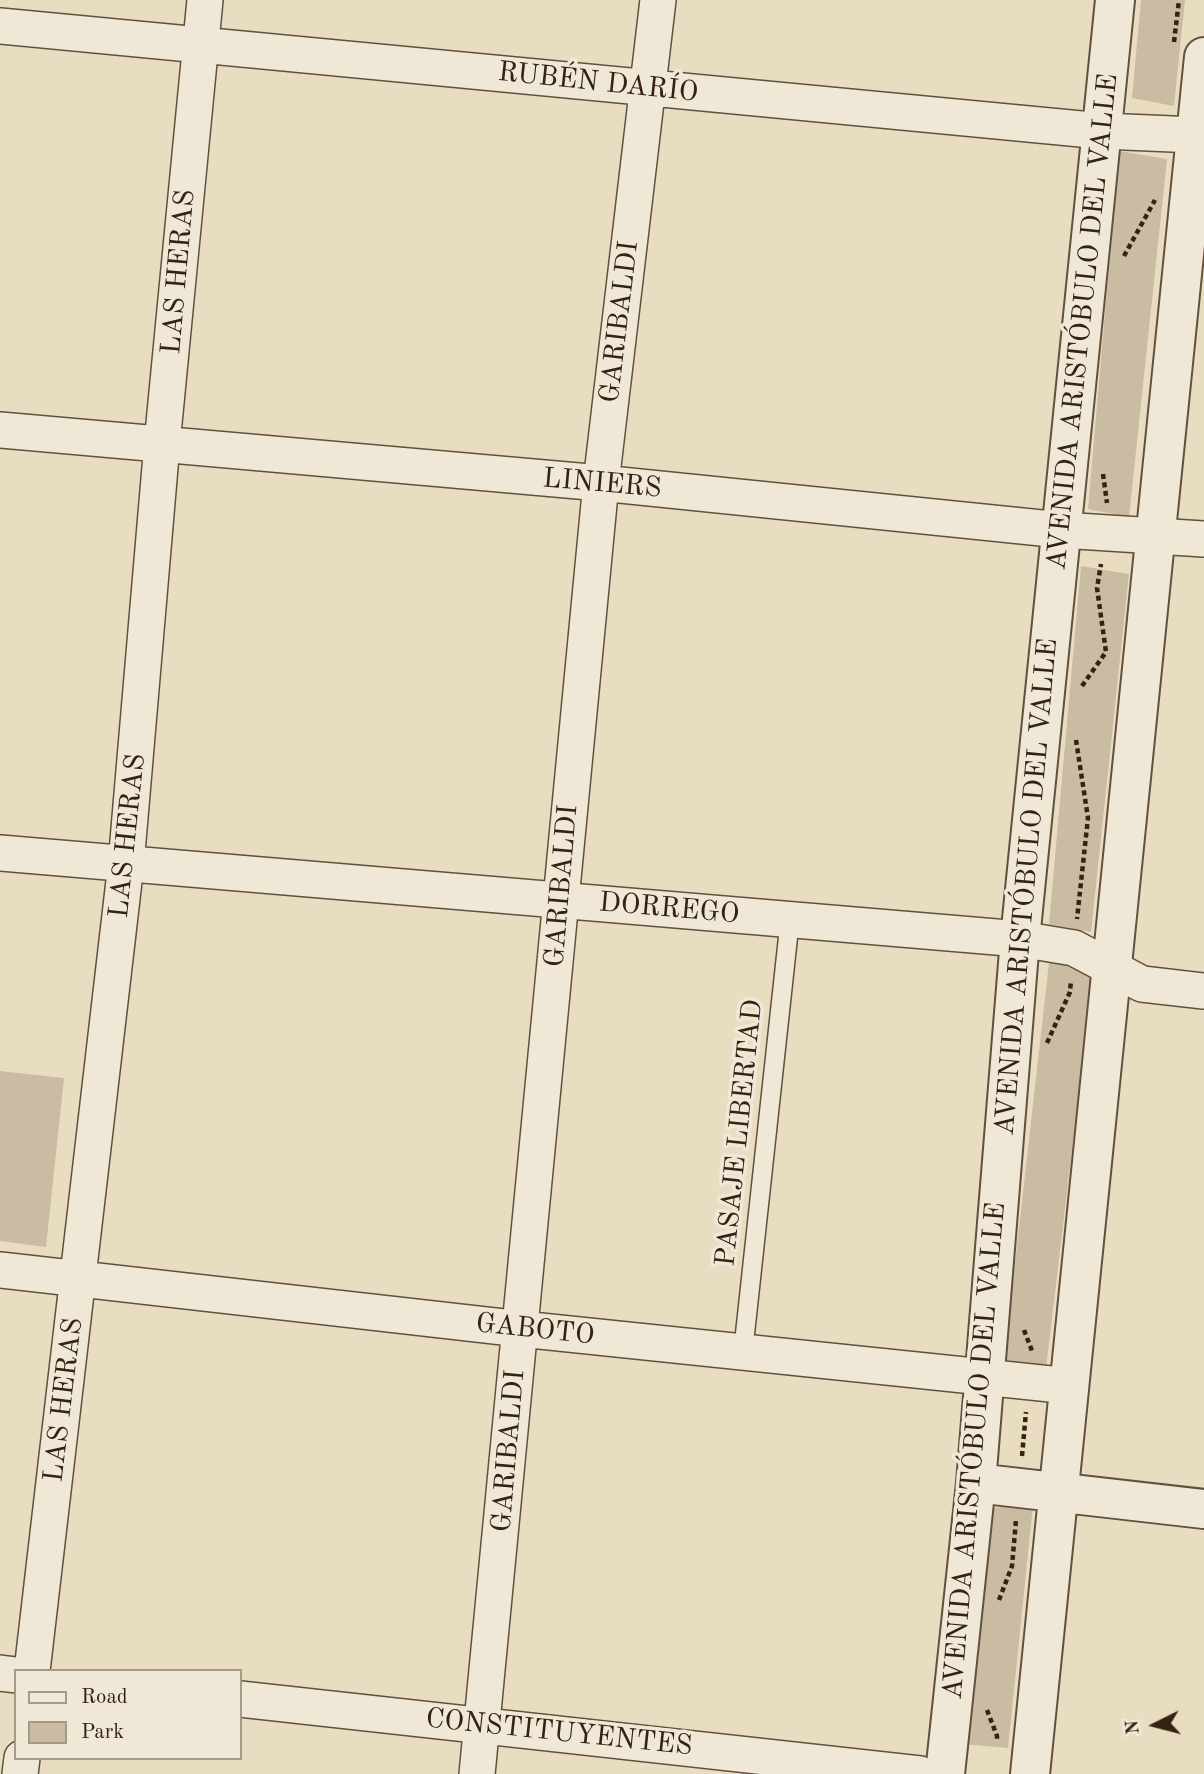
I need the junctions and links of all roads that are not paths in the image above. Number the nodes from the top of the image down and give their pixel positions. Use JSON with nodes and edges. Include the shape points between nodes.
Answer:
{"nodes":[{"id":1,"x":205,"y":0,"type":"edge"},
{"id":2,"x":658,"y":0,"type":"edge"},
{"id":3,"x":1115,"y":0,"type":"edge"},
{"id":4,"x":0,"y":26,"type":"edge"},
{"id":5,"x":201,"y":44,"type":"junction"},
{"id":6,"x":1188,"y":55,"type":"edge"},
{"id":7,"x":647,"y":88,"type":"junction"},
{"id":8,"x":1102,"y":131,"type":"junction"},
{"id":9,"x":1196,"y":135,"type":"junction"},
{"id":10,"x":1196,"y":224,"type":"edge"},
{"id":11,"x":0,"y":430,"type":"edge"},
{"id":12,"x":162,"y":444,"type":"junction"},
{"id":13,"x":601,"y":483,"type":"junction"},
{"id":14,"x":1062,"y":530,"type":"junction"},
{"id":15,"x":1156,"y":535,"type":"junction"},
{"id":16,"x":1204,"y":539,"type":"edge"},
{"id":17,"x":0,"y":853,"type":"edge"},
{"id":18,"x":126,"y":864,"type":"junction"},
{"id":19,"x":561,"y":900,"type":"junction"},
{"id":20,"x":790,"y":919,"type":"junction"},
{"id":21,"x":1020,"y":939,"type":"junction"},
{"id":22,"x":1112,"y":968,"type":"junction"},
{"id":23,"x":1204,"y":991,"type":"edge"},
{"id":24,"x":0,"y":1270,"type":"edge"},
{"id":25,"x":78,"y":1278,"type":"junction"},
{"id":26,"x":521,"y":1329,"type":"junction"},
{"id":27,"x":743,"y":1352,"type":"junction"},
{"id":28,"x":983,"y":1377,"type":"junction"},
{"id":29,"x":1070,"y":1386,"type":"junction"},
{"id":30,"x":976,"y":1483,"type":"junction"},
{"id":31,"x":1059,"y":1493,"type":"junction"},
{"id":32,"x":1204,"y":1509,"type":"edge"},
{"id":33,"x":32,"y":1669,"type":"edge"},
{"id":34,"x":242,"y":1699,"type":"edge"},
{"id":35,"x":483,"y":1724,"type":"junction"},
{"id":36,"x":477,"y":1774,"type":"edge"},
{"id":37,"x":920,"y":1774,"type":"edge"},
{"id":38,"x":945,"y":1774,"type":"edge"},
{"id":39,"x":1030,"y":1774,"type":"edge"}],
"edges":[{"from":1,"to":5,"type":"street","name":"LAS HERAS"},
{"from":2,"to":7,"type":"street","name":"GARIBALDI"},
{"from":3,"to":8,"type":"street","name":"AVENIDA ARISTÓBULO DEL VALLE"},
{"from":4,"to":5,"type":"street","name":"RUBÉN DARÍO"},
{"from":5,"to":7,"type":"street","name":"RUBÉN DARÍO"},
{"from":5,"to":12,"type":"street","name":"LAS HERAS"},
{"from":6,"to":9,"type":"street"},
{"from":7,"to":8,"type":"street","name":"RUBÉN DARÍO"},
{"from":7,"to":13,"type":"street","name":"GARIBALDI"},
{"from":8,"to":9,"type":"street","name":"RUBÉN DARÍO"},
{"from":8,"to":14,"type":"street","name":"AVENIDA ARISTÓBULO DEL VALLE"},
{"from":9,"to":10,"type":"street"},
{"from":10,"to":15,"type":"street"},
{"from":11,"to":12,"type":"street","name":"LINIERS"},
{"from":12,"to":13,"type":"street","name":"LINIERS"},
{"from":12,"to":18,"type":"street","name":"LAS HERAS"},
{"from":13,"to":14,"type":"street","name":"LINIERS"},
{"from":13,"to":19,"type":"street","name":"GARIBALDI"},
{"from":14,"to":15,"type":"street","name":"LINIERS"},
{"from":14,"to":21,"type":"street","name":"AVENIDA ARISTÓBULO DEL VALLE"},
{"from":15,"to":16,"type":"street","name":"LINIERS"},
{"from":15,"to":22,"type":"street"},
{"from":17,"to":18,"type":"street","name":"DORREGO"},
{"from":18,"to":19,"type":"street","name":"DORREGO"},
{"from":18,"to":25,"type":"street","name":"LAS HERAS"},
{"from":19,"to":20,"type":"street","name":"DORREGO"},
{"from":19,"to":26,"type":"street","name":"GARIBALDI"},
{"from":20,"to":21,"type":"street","name":"DORREGO"},
{"from":20,"to":27,"type":"lane","name":"PASAJE LIBERTAD"},
{"from":21,"to":22,"type":"street","name":"DORREGO","via":[[1074,948]]},
{"from":21,"to":28,"type":"street","name":"AVENIDA ARISTÓBULO DEL VALLE"},
{"from":22,"to":23,"type":"street","name":"DORREGO","via":[[1142,984]]},
{"from":22,"to":29,"type":"street"},
{"from":24,"to":25,"type":"street","name":"GABOTO"},
{"from":25,"to":26,"type":"street","name":"GABOTO"},
{"from":25,"to":33,"type":"street","name":"LAS HERAS"},
{"from":26,"to":27,"type":"street","name":"GABOTO"},
{"from":26,"to":35,"type":"street","name":"GARIBALDI"},
{"from":27,"to":28,"type":"street","name":"GABOTO"},
{"from":28,"to":29,"type":"street","name":"GABOTO"},
{"from":28,"to":30,"type":"street","name":"AVENIDA ARISTÓBULO DEL VALLE"},
{"from":29,"to":31,"type":"street"},
{"from":30,"to":31,"type":"street"},
{"from":30,"to":38,"type":"street","name":"AVENIDA ARISTÓBULO DEL VALLE"},
{"from":31,"to":32,"type":"street"},
{"from":31,"to":39,"type":"street"},
{"from":34,"to":35,"type":"street","name":"CONSTITUYENTES"},
{"from":35,"to":36,"type":"street","name":"GARIBALDI"},
{"from":35,"to":37,"type":"street","name":"CONSTITUYENTES"}]}
